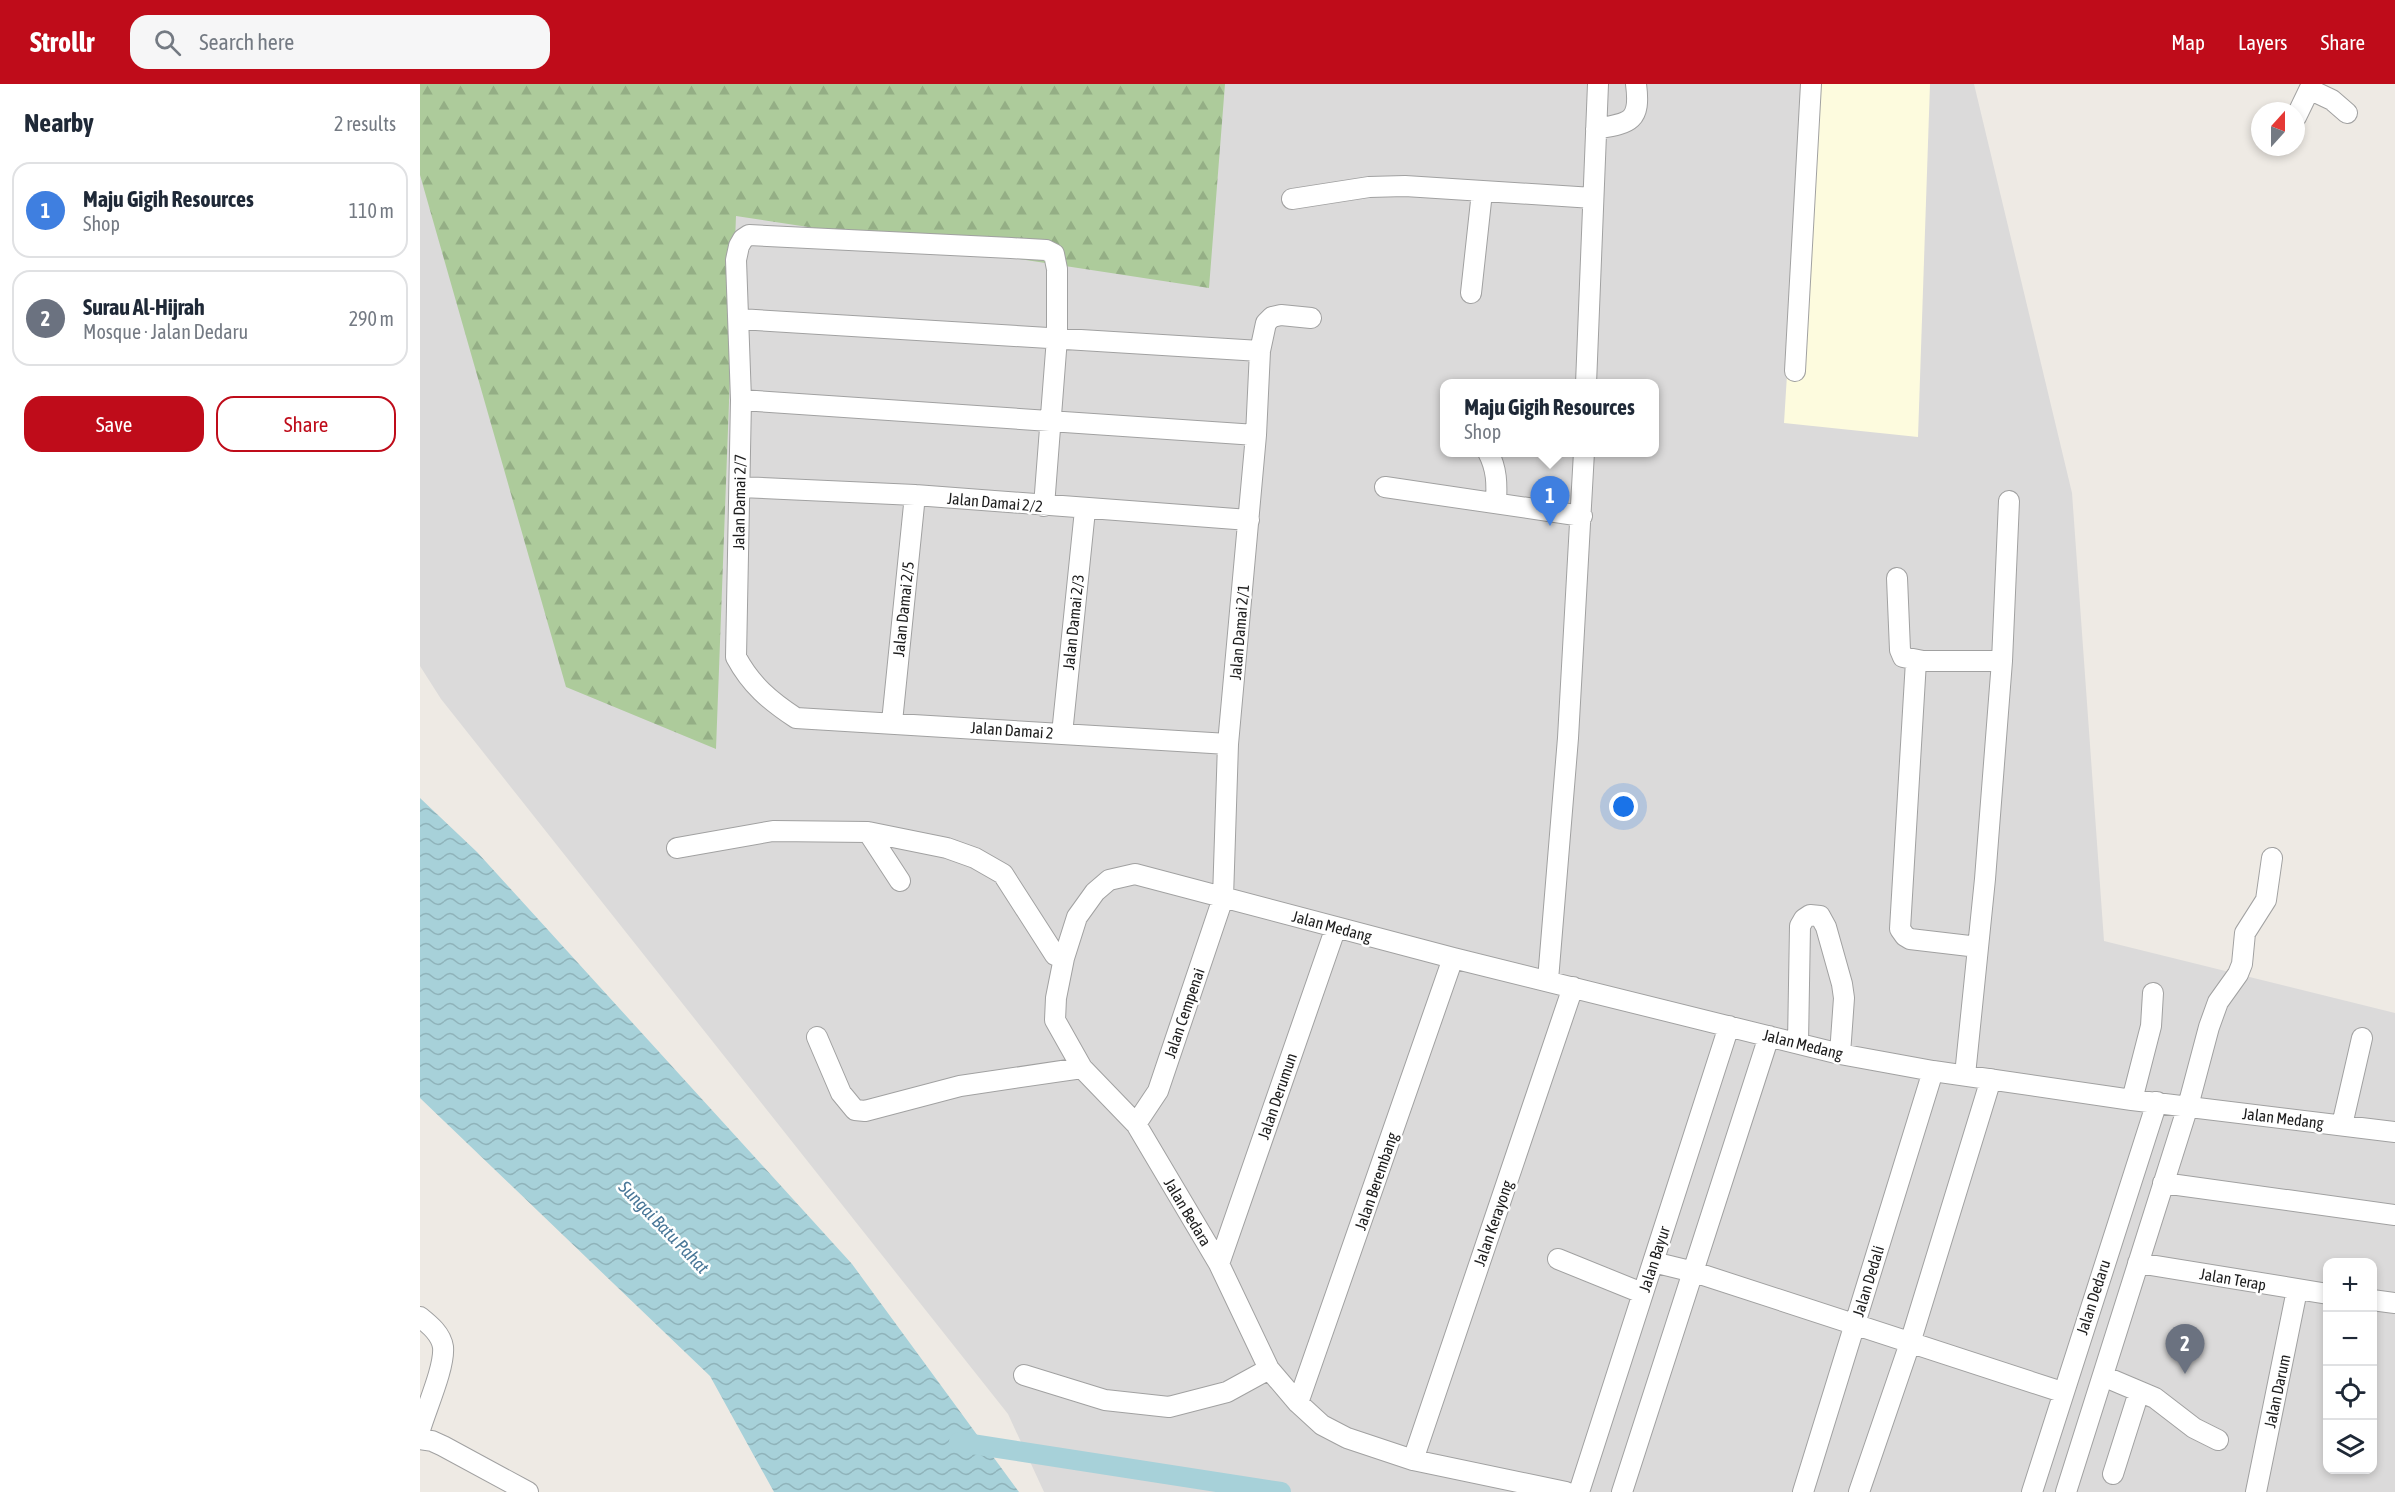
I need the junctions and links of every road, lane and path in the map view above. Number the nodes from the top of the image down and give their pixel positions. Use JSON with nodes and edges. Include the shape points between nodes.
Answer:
{"nodes":[{"id":1,"x":1598,"y":84,"type":"edge"},
{"id":2,"x":1636,"y":84,"type":"edge"},
{"id":3,"x":1811,"y":84,"type":"edge"},
{"id":4,"x":2312,"y":87,"type":"edge"},
{"id":5,"x":2304,"y":102,"type":"edge"},
{"id":6,"x":2347,"y":113,"type":"dead end"},
{"id":7,"x":1596,"y":129,"type":"junction"},
{"id":8,"x":1482,"y":192,"type":"junction"},
{"id":9,"x":1593,"y":198,"type":"junction"},
{"id":10,"x":1292,"y":199,"type":"dead end"},
{"id":11,"x":1471,"y":292,"type":"dead end"},
{"id":12,"x":1311,"y":318,"type":"dead end"},
{"id":13,"x":739,"y":319,"type":"junction"},
{"id":14,"x":1057,"y":338,"type":"junction"},
{"id":15,"x":1260,"y":351,"type":"junction"},
{"id":16,"x":1795,"y":371,"type":"dead end"},
{"id":17,"x":1586,"y":379,"type":"edge"},
{"id":18,"x":741,"y":400,"type":"junction"},
{"id":19,"x":1052,"y":420,"type":"junction"},
{"id":20,"x":1256,"y":435,"type":"junction"},
{"id":21,"x":1490,"y":457,"type":"edge"},
{"id":22,"x":1584,"y":457,"type":"edge"},
{"id":23,"x":740,"y":487,"type":"junction"},
{"id":24,"x":1385,"y":487,"type":"dead end"},
{"id":25,"x":915,"y":495,"type":"junction"},
{"id":26,"x":2009,"y":501,"type":"dead end"},
{"id":27,"x":1496,"y":503,"type":"junction"},
{"id":28,"x":1044,"y":506,"type":"junction"},
{"id":29,"x":1085,"y":510,"type":"junction"},
{"id":30,"x":1582,"y":516,"type":"junction"},
{"id":31,"x":1249,"y":520,"type":"junction"},
{"id":32,"x":1897,"y":578,"type":"dead end"},
{"id":33,"x":1916,"y":661,"type":"junction"},
{"id":34,"x":2002,"y":661,"type":"junction"},
{"id":35,"x":796,"y":718,"type":"joint"},
{"id":36,"x":892,"y":722,"type":"junction"},
{"id":37,"x":1062,"y":734,"type":"junction"},
{"id":38,"x":1228,"y":744,"type":"junction"},
{"id":39,"x":868,"y":832,"type":"junction"},
{"id":40,"x":677,"y":848,"type":"dead end"},
{"id":41,"x":2272,"y":858,"type":"dead end"},
{"id":42,"x":900,"y":881,"type":"dead end"},
{"id":43,"x":1223,"y":898,"type":"junction"},
{"id":44,"x":1336,"y":927,"type":"junction"},
{"id":45,"x":1978,"y":947,"type":"junction"},
{"id":46,"x":1064,"y":958,"type":"junction"},
{"id":47,"x":1453,"y":958,"type":"junction"},
{"id":48,"x":1548,"y":980,"type":"junction"},
{"id":49,"x":1573,"y":987,"type":"junction"},
{"id":50,"x":2153,"y":993,"type":"dead end"},
{"id":51,"x":1729,"y":1026,"type":"junction"},
{"id":52,"x":1769,"y":1036,"type":"junction"},
{"id":53,"x":817,"y":1037,"type":"dead end"},
{"id":54,"x":2362,"y":1038,"type":"dead end"},
{"id":55,"x":1798,"y":1043,"type":"junction"},
{"id":56,"x":1840,"y":1054,"type":"junction"},
{"id":57,"x":1082,"y":1068,"type":"junction"},
{"id":58,"x":1933,"y":1071,"type":"junction"},
{"id":59,"x":1965,"y":1075,"type":"junction"},
{"id":60,"x":1991,"y":1079,"type":"junction"},
{"id":61,"x":2132,"y":1100,"type":"junction"},
{"id":62,"x":2157,"y":1102,"type":"junction"},
{"id":63,"x":2188,"y":1106,"type":"junction"},
{"id":64,"x":1136,"y":1124,"type":"junction"},
{"id":65,"x":2342,"y":1125,"type":"junction"},
{"id":66,"x":2395,"y":1132,"type":"edge"},
{"id":67,"x":2163,"y":1183,"type":"junction"},
{"id":68,"x":2395,"y":1215,"type":"edge"},
{"id":69,"x":1558,"y":1259,"type":"dead end"},
{"id":70,"x":1653,"y":1262,"type":"junction"},
{"id":71,"x":2138,"y":1263,"type":"junction"},
{"id":72,"x":1219,"y":1264,"type":"junction"},
{"id":73,"x":1694,"y":1272,"type":"junction"},
{"id":74,"x":2297,"y":1290,"type":"junction"},
{"id":75,"x":1642,"y":1293,"type":"junction"},
{"id":76,"x":2323,"y":1293,"type":"edge"},
{"id":77,"x":2377,"y":1301,"type":"edge"},
{"id":78,"x":2395,"y":1303,"type":"edge"},
{"id":79,"x":420,"y":1317,"type":"edge"},
{"id":80,"x":1855,"y":1325,"type":"junction"},
{"id":81,"x":1910,"y":1343,"type":"junction"},
{"id":82,"x":1269,"y":1369,"type":"junction"},
{"id":83,"x":1024,"y":1375,"type":"dead end"},
{"id":84,"x":2103,"y":1377,"type":"junction"},
{"id":85,"x":2062,"y":1392,"type":"junction"},
{"id":86,"x":2139,"y":1392,"type":"junction"},
{"id":87,"x":1298,"y":1403,"type":"junction"},
{"id":88,"x":420,"y":1430,"type":"edge"},
{"id":89,"x":420,"y":1439,"type":"edge"},
{"id":90,"x":2218,"y":1440,"type":"dead end"},
{"id":91,"x":1413,"y":1460,"type":"junction"},
{"id":92,"x":2113,"y":1474,"type":"dead end"},
{"id":93,"x":528,"y":1492,"type":"edge"},
{"id":94,"x":1566,"y":1492,"type":"edge"},
{"id":95,"x":1579,"y":1492,"type":"edge"},
{"id":96,"x":1622,"y":1492,"type":"edge"},
{"id":97,"x":1803,"y":1492,"type":"edge"},
{"id":98,"x":1859,"y":1492,"type":"edge"},
{"id":99,"x":2032,"y":1492,"type":"edge"},
{"id":100,"x":2066,"y":1492,"type":"edge"},
{"id":101,"x":2256,"y":1492,"type":"edge"}],
"edges":[{"from":1,"to":7,"type":"street"},
{"from":2,"to":7,"type":"street","via":[[1638,103],[1630,119]]},
{"from":3,"to":16,"type":"street"},
{"from":4,"to":5,"type":"street"},
{"from":4,"to":6,"type":"street"},
{"from":7,"to":9,"type":"street"},
{"from":8,"to":9,"type":"street"},
{"from":8,"to":10,"type":"street","via":[[1369,187]]},
{"from":8,"to":11,"type":"street"},
{"from":9,"to":17,"type":"street"},
{"from":12,"to":15,"type":"street","name":"Jalan Damai 2/1","via":[[1272,317],[1266,323]]},
{"from":13,"to":14,"type":"street"},
{"from":13,"to":14,"type":"street","name":"Jalan Damai 2/7","via":[[736,260],[742,239],[749,235],[1046,250],[1054,254],[1058,269]]},
{"from":13,"to":18,"type":"street","name":"Jalan Damai 2/7"},
{"from":14,"to":15,"type":"street"},
{"from":14,"to":19,"type":"street"},
{"from":15,"to":20,"type":"street","name":"Jalan Damai 2/1"},
{"from":18,"to":19,"type":"street"},
{"from":18,"to":23,"type":"street","name":"Jalan Damai 2/7"},
{"from":19,"to":20,"type":"street"},
{"from":19,"to":28,"type":"street"},
{"from":20,"to":31,"type":"street","name":"Jalan Damai 2/1"},
{"from":21,"to":27,"type":"street","via":[[1497,478]]},
{"from":22,"to":30,"type":"street"},
{"from":23,"to":25,"type":"street","name":"Jalan Damai 2/2"},
{"from":23,"to":35,"type":"street","name":"Jalan Damai 2/7","via":[[736,657],[751,682]]},
{"from":24,"to":27,"type":"street"},
{"from":25,"to":28,"type":"street","name":"Jalan Damai 2/2"},
{"from":25,"to":36,"type":"street","name":"Jalan Damai 2/5"},
{"from":26,"to":34,"type":"street"},
{"from":27,"to":30,"type":"street"},
{"from":28,"to":29,"type":"street","name":"Jalan Damai 2/2"},
{"from":29,"to":31,"type":"street","name":"Jalan Damai 2/2"},
{"from":29,"to":37,"type":"street","name":"Jalan Damai 2/3"},
{"from":30,"to":48,"type":"street"},
{"from":31,"to":38,"type":"street","name":"Jalan Damai 2/1"},
{"from":32,"to":33,"type":"street","via":[[1900,650],[1903,657]]},
{"from":33,"to":34,"type":"street"},
{"from":33,"to":45,"type":"street","via":[[1900,929],[1910,939]]},
{"from":34,"to":45,"type":"street"},
{"from":35,"to":36,"type":"street","name":"Jalan Damai 2"},
{"from":36,"to":37,"type":"street","name":"Jalan Damai 2"},
{"from":37,"to":38,"type":"street","name":"Jalan Damai 2"},
{"from":38,"to":43,"type":"street","name":"Jalan Damai 2/1"},
{"from":39,"to":40,"type":"street","via":[[773,831]]},
{"from":39,"to":42,"type":"street"},
{"from":39,"to":46,"type":"street","via":[[947,848],[1003,874],[1055,955]]},
{"from":41,"to":63,"type":"street","name":"Jalan Dedaru","via":[[2266,900],[2245,933],[2238,974],[2218,1002]]},
{"from":43,"to":44,"type":"street","name":"Jalan Medang"},
{"from":43,"to":46,"type":"street","name":"Jalan Bedara","via":[[1135,874],[1109,880],[1077,917]]},
{"from":43,"to":64,"type":"street","name":"Jalan Cempenai","via":[[1158,1091]]},
{"from":44,"to":47,"type":"street","name":"Jalan Medang"},
{"from":44,"to":72,"type":"street","name":"Jalan Derumun"},
{"from":45,"to":59,"type":"street"},
{"from":46,"to":57,"type":"street","name":"Jalan Bedara","via":[[1055,1020]]},
{"from":47,"to":48,"type":"street","name":"Jalan Medang"},
{"from":47,"to":87,"type":"street","name":"Jalan Berembang"},
{"from":48,"to":49,"type":"street","name":"Jalan Medang"},
{"from":49,"to":51,"type":"street","name":"Jalan Medang"},
{"from":49,"to":91,"type":"street","name":"Jalan Kerayong"},
{"from":50,"to":61,"type":"street","via":[[2151,1026]]},
{"from":51,"to":52,"type":"street","name":"Jalan Medang"},
{"from":51,"to":70,"type":"street","name":"Jalan Bayur"},
{"from":52,"to":55,"type":"street","name":"Jalan Medang"},
{"from":52,"to":73,"type":"street"},
{"from":53,"to":57,"type":"street","via":[[841,1093],[855,1110],[865,1111],[960,1086]]},
{"from":54,"to":65,"type":"street"},
{"from":55,"to":56,"type":"street","name":"Jalan Medang"},
{"from":55,"to":56,"type":"street","via":[[1800,926],[1810,915],[1820,916],[1842,984]]},
{"from":56,"to":58,"type":"street","name":"Jalan Medang"},
{"from":57,"to":64,"type":"street","name":"Jalan Bedara"},
{"from":58,"to":59,"type":"street","name":"Jalan Medang"},
{"from":58,"to":80,"type":"street","name":"Jalan Dedali"},
{"from":59,"to":60,"type":"street","name":"Jalan Medang"},
{"from":60,"to":61,"type":"street","name":"Jalan Medang"},
{"from":60,"to":81,"type":"street"},
{"from":61,"to":62,"type":"street","name":"Jalan Medang"},
{"from":62,"to":63,"type":"street","name":"Jalan Medang"},
{"from":62,"to":85,"type":"street","name":"Jalan Dedaru"},
{"from":63,"to":65,"type":"street","name":"Jalan Medang"},
{"from":63,"to":67,"type":"street","name":"Jalan Dedaru"},
{"from":64,"to":72,"type":"street","name":"Jalan Bedara"},
{"from":65,"to":66,"type":"street","name":"Jalan Medang"},
{"from":67,"to":68,"type":"street"},
{"from":67,"to":71,"type":"street","name":"Jalan Dedaru"},
{"from":69,"to":75,"type":"street"},
{"from":70,"to":73,"type":"street"},
{"from":70,"to":75,"type":"street","name":"Jalan Bayur"},
{"from":71,"to":74,"type":"street","name":"Jalan Terap"},
{"from":71,"to":84,"type":"street","name":"Jalan Dedaru"},
{"from":72,"to":82,"type":"street","name":"Jalan Bedara"},
{"from":73,"to":80,"type":"street"},
{"from":73,"to":96,"type":"street"},
{"from":74,"to":76,"type":"street","name":"Jalan Terap"},
{"from":74,"to":101,"type":"street","name":"Jalan Darum"},
{"from":75,"to":95,"type":"street","name":"Jalan Bayur"},
{"from":77,"to":78,"type":"street"},
{"from":79,"to":88,"type":"street","via":[[437,1332],[443,1345],[443,1359]]},
{"from":80,"to":81,"type":"street"},
{"from":80,"to":97,"type":"street","name":"Jalan Dedali"},
{"from":81,"to":85,"type":"street"},
{"from":81,"to":98,"type":"street"},
{"from":82,"to":83,"type":"street","via":[[1227,1392],[1169,1407],[1105,1400]]},
{"from":82,"to":87,"type":"street","name":"Jalan Bedara"},
{"from":84,"to":86,"type":"street"},
{"from":84,"to":100,"type":"street","name":"Jalan Dedaru"},
{"from":85,"to":99,"type":"street","name":"Jalan Dedaru"},
{"from":86,"to":90,"type":"street","via":[[2155,1398],[2194,1428]]},
{"from":86,"to":92,"type":"street"},
{"from":87,"to":91,"type":"street","name":"Jalan Bedara","via":[[1322,1425],[1347,1438]]},
{"from":89,"to":93,"type":"street","via":[[443,1446]]},
{"from":91,"to":94,"type":"street","name":"Jalan Bedara"}]}
